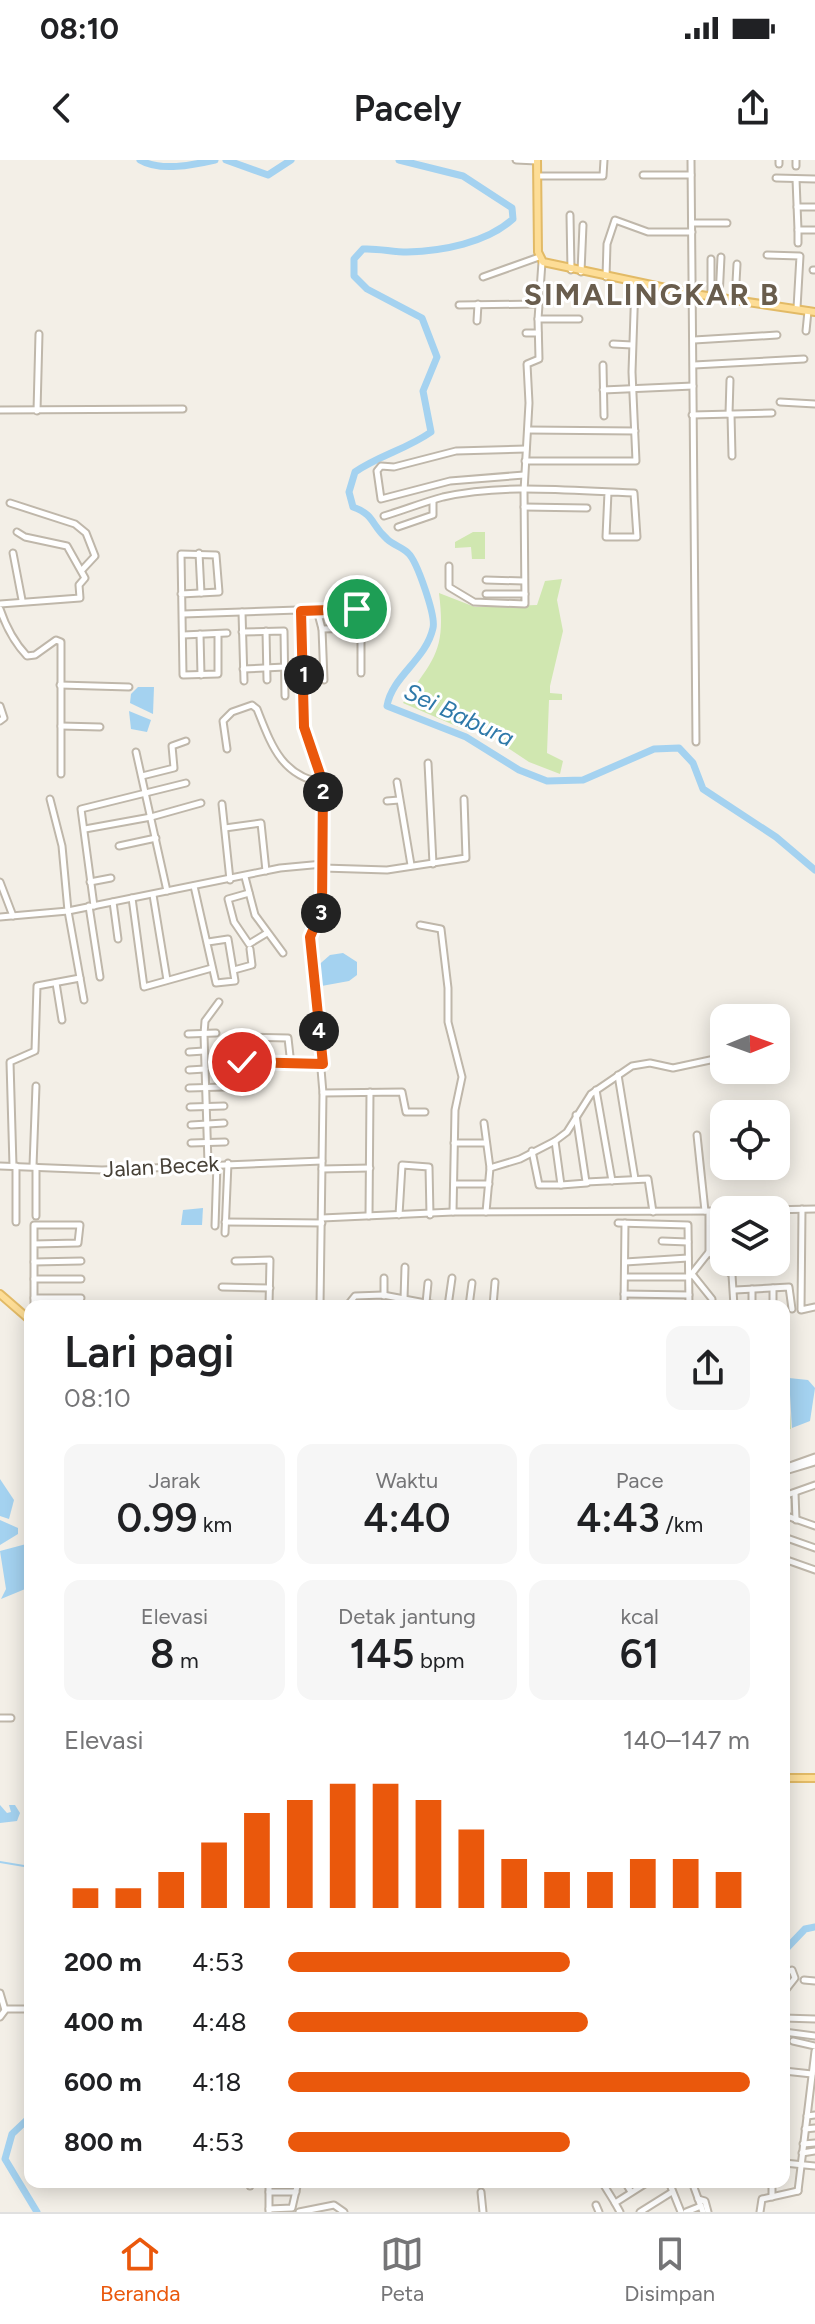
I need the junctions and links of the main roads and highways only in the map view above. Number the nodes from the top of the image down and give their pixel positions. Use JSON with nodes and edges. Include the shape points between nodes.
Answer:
{"nodes":[{"id":1,"x":537,"y":160,"type":"edge"},
{"id":2,"x":812,"y":311,"type":"edge"},
{"id":3,"x":0,"y":1296,"type":"edge"},
{"id":4,"x":24,"y":1314,"type":"edge"},
{"id":5,"x":790,"y":1778,"type":"edge"},
{"id":6,"x":815,"y":1778,"type":"edge"}],
"edges":[{"from":1,"to":2,"type":"main road","via":[[540,259],[606,278]]},
{"from":3,"to":4,"type":"main road"},
{"from":5,"to":6,"type":"main road"}]}
